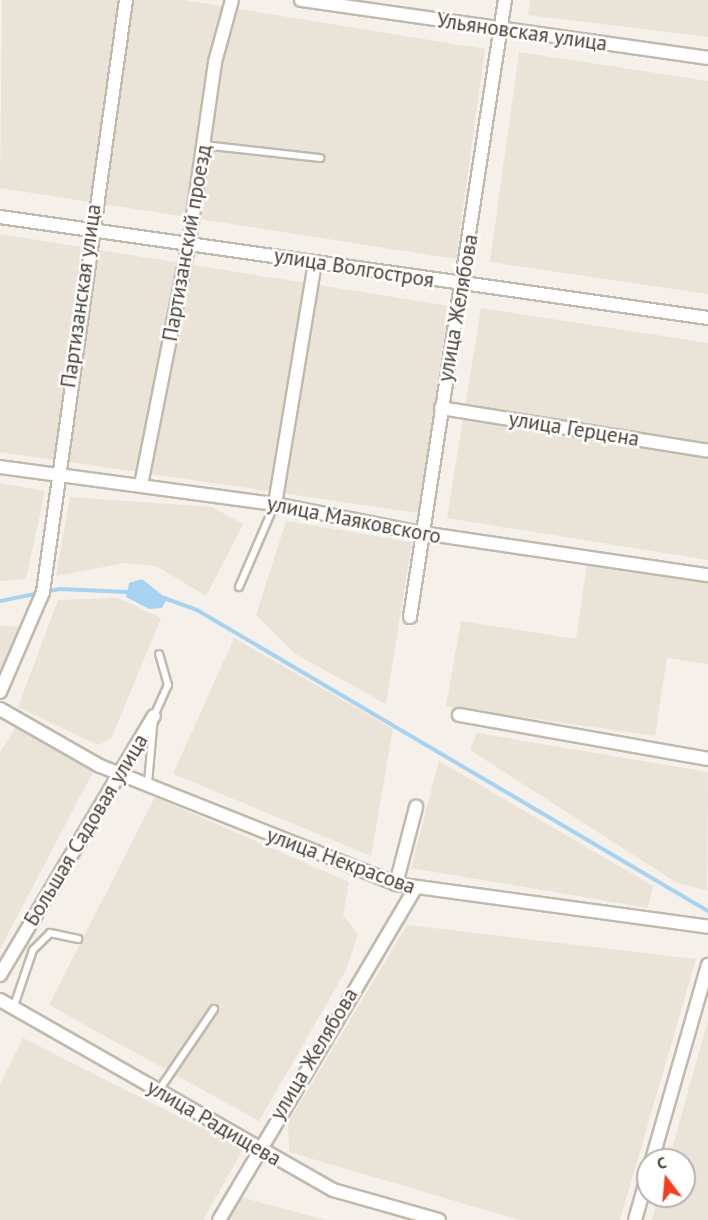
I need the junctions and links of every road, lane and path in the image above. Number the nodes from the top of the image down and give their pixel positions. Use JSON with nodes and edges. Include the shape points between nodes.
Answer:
{"nodes":[{"id":1,"x":126,"y":0,"type":"edge"},
{"id":2,"x":232,"y":0,"type":"edge"},
{"id":3,"x":301,"y":0,"type":"edge"},
{"id":4,"x":506,"y":0,"type":"edge"},
{"id":5,"x":502,"y":30,"type":"junction"},
{"id":6,"x":708,"y":58,"type":"edge"},
{"id":7,"x":204,"y":145,"type":"junction"},
{"id":8,"x":320,"y":158,"type":"dead end"},
{"id":9,"x":0,"y":217,"type":"edge"},
{"id":10,"x":90,"y":229,"type":"junction"},
{"id":11,"x":189,"y":243,"type":"junction"},
{"id":12,"x":315,"y":262,"type":"junction"},
{"id":13,"x":463,"y":285,"type":"junction"},
{"id":14,"x":708,"y":318,"type":"edge"},
{"id":15,"x":441,"y":408,"type":"junction"},
{"id":16,"x":708,"y":451,"type":"edge"},
{"id":17,"x":0,"y":467,"type":"edge"},
{"id":18,"x":58,"y":475,"type":"junction"},
{"id":19,"x":141,"y":485,"type":"junction"},
{"id":20,"x":275,"y":504,"type":"junction"},
{"id":21,"x":422,"y":533,"type":"junction"},
{"id":22,"x":708,"y":575,"type":"edge"},
{"id":23,"x":240,"y":587,"type":"dead end"},
{"id":24,"x":410,"y":617,"type":"dead end"},
{"id":25,"x":159,"y":654,"type":"dead end"},
{"id":26,"x":0,"y":692,"type":"edge"},
{"id":27,"x":0,"y":709,"type":"edge"},
{"id":28,"x":459,"y":715,"type":"dead end"},
{"id":29,"x":154,"y":716,"type":"junction"},
{"id":30,"x":708,"y":759,"type":"edge"},
{"id":31,"x":117,"y":772,"type":"junction"},
{"id":32,"x":148,"y":783,"type":"junction"},
{"id":33,"x":416,"y":807,"type":"dead end"},
{"id":34,"x":396,"y":884,"type":"junction"},
{"id":35,"x":414,"y":890,"type":"junction"},
{"id":36,"x":708,"y":927,"type":"edge"},
{"id":37,"x":78,"y":939,"type":"dead end"},
{"id":38,"x":708,"y":965,"type":"edge"},
{"id":39,"x":0,"y":975,"type":"edge"},
{"id":40,"x":0,"y":1000,"type":"edge"},
{"id":41,"x":14,"y":1006,"type":"junction"},
{"id":42,"x":214,"y":1009,"type":"dead end"},
{"id":43,"x":159,"y":1090,"type":"junction"},
{"id":44,"x":655,"y":1148,"type":"edge"},
{"id":45,"x":256,"y":1149,"type":"junction"},
{"id":46,"x":219,"y":1220,"type":"edge"},
{"id":47,"x":439,"y":1220,"type":"edge"}],
"edges":[{"from":1,"to":10,"type":"street","name":"Партизанская улица"},
{"from":2,"to":7,"type":"street","name":"Партизанский проезд"},
{"from":3,"to":5,"type":"street","name":"Ульяновская улица"},
{"from":4,"to":5,"type":"street","name":"улица Желябова"},
{"from":5,"to":6,"type":"street","name":"Ульяновская улица"},
{"from":5,"to":13,"type":"street","name":"улица Желябова"},
{"from":7,"to":8,"type":"lane"},
{"from":7,"to":11,"type":"street","name":"Партизанский проезд"},
{"from":9,"to":10,"type":"street","name":"улица Волгостроя"},
{"from":10,"to":11,"type":"street","name":"улица Волгостроя"},
{"from":10,"to":18,"type":"street","name":"Партизанская улица"},
{"from":11,"to":12,"type":"street","name":"улица Волгостроя"},
{"from":11,"to":19,"type":"street","name":"Партизанский проезд"},
{"from":12,"to":13,"type":"street","name":"улица Волгостроя"},
{"from":12,"to":20,"type":"street"},
{"from":13,"to":14,"type":"street","name":"улица Волгостроя"},
{"from":13,"to":15,"type":"street","name":"улица Желябова"},
{"from":15,"to":16,"type":"street","name":"улица Герцена"},
{"from":15,"to":21,"type":"street","name":"улица Желябова"},
{"from":17,"to":18,"type":"street","name":"улица Маяковского"},
{"from":18,"to":19,"type":"street","name":"улица Маяковского"},
{"from":18,"to":26,"type":"street","name":"Партизанская улица","via":[[43,592]]},
{"from":19,"to":20,"type":"street","name":"улица Маяковского"},
{"from":20,"to":21,"type":"street","name":"улица Маяковского"},
{"from":20,"to":23,"type":"lane"},
{"from":21,"to":22,"type":"street","name":"улица Маяковского"},
{"from":21,"to":24,"type":"street","name":"улица Желябова"},
{"from":25,"to":29,"type":"lane","via":[[168,685]]},
{"from":27,"to":31,"type":"street","name":"улица Некрасова"},
{"from":28,"to":30,"type":"street"},
{"from":29,"to":31,"type":"street","name":"Большая Садовая улица"},
{"from":29,"to":32,"type":"lane"},
{"from":31,"to":32,"type":"street","name":"улица Некрасова"},
{"from":31,"to":39,"type":"street","name":"Большая Садовая улица"},
{"from":32,"to":34,"type":"street","name":"улица Некрасова","via":[[310,854]]},
{"from":33,"to":34,"type":"street"},
{"from":34,"to":35,"type":"street","name":"улица Некрасова"},
{"from":35,"to":36,"type":"street","name":"улица Некрасова"},
{"from":35,"to":45,"type":"street","name":"улица Желябова"},
{"from":37,"to":41,"type":"lane","via":[[50,933],[33,950]]},
{"from":38,"to":44,"type":"street"},
{"from":40,"to":41,"type":"street","name":"улица Радищева"},
{"from":41,"to":43,"type":"street","name":"улица Радищева"},
{"from":42,"to":43,"type":"lane"},
{"from":43,"to":45,"type":"street","name":"улица Радищева"},
{"from":45,"to":46,"type":"street","name":"улица Желябова"},
{"from":45,"to":47,"type":"street","name":"улица Радищева","via":[[333,1190]]}]}
